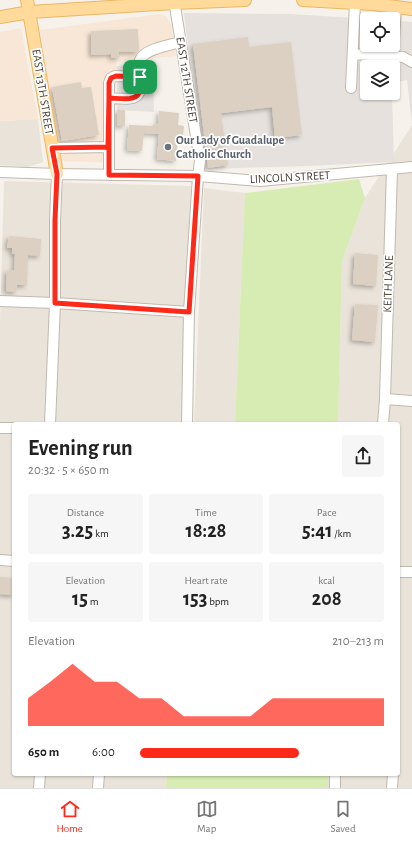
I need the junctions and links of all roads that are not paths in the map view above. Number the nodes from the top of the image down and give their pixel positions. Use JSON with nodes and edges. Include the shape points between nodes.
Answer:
{"nodes":[{"id":1,"x":245,"y":0,"type":"edge"},
{"id":2,"x":303,"y":0,"type":"edge"},
{"id":3,"x":174,"y":1,"type":"edge"},
{"id":4,"x":355,"y":3,"type":"junction"},
{"id":5,"x":29,"y":6,"type":"edge"},
{"id":6,"x":396,"y":7,"type":"junction"},
{"id":7,"x":412,"y":9,"type":"edge"},
{"id":8,"x":0,"y":17,"type":"edge"},
{"id":9,"x":181,"y":42,"type":"junction"},
{"id":10,"x":353,"y":54,"type":"junction"},
{"id":11,"x":393,"y":56,"type":"junction"},
{"id":12,"x":412,"y":62,"type":"edge"},
{"id":13,"x":140,"y":77,"type":"junction"},
{"id":14,"x":351,"y":88,"type":"dead end"},
{"id":15,"x":109,"y":98,"type":"junction"},
{"id":16,"x":108,"y":147,"type":"junction"},
{"id":17,"x":52,"y":148,"type":"junction"},
{"id":18,"x":412,"y":167,"type":"edge"},
{"id":19,"x":392,"y":169,"type":"junction"},
{"id":20,"x":0,"y":172,"type":"edge"},
{"id":21,"x":57,"y":174,"type":"junction"},
{"id":22,"x":109,"y":175,"type":"junction"},
{"id":23,"x":198,"y":176,"type":"junction"},
{"id":24,"x":0,"y":301,"type":"edge"},
{"id":25,"x":55,"y":303,"type":"junction"},
{"id":26,"x":189,"y":312,"type":"junction"},
{"id":27,"x":385,"y":399,"type":"junction"},
{"id":28,"x":412,"y":400,"type":"edge"},
{"id":29,"x":50,"y":422,"type":"edge"},
{"id":30,"x":187,"y":422,"type":"edge"},
{"id":31,"x":383,"y":422,"type":"edge"},
{"id":32,"x":0,"y":428,"type":"edge"},
{"id":33,"x":12,"y":428,"type":"edge"},
{"id":34,"x":0,"y":560,"type":"edge"},
{"id":35,"x":12,"y":561,"type":"edge"},
{"id":36,"x":400,"y":572,"type":"edge"},
{"id":37,"x":412,"y":572,"type":"edge"},
{"id":38,"x":40,"y":776,"type":"edge"},
{"id":39,"x":99,"y":776,"type":"edge"},
{"id":40,"x":335,"y":776,"type":"edge"},
{"id":41,"x":392,"y":776,"type":"edge"},
{"id":42,"x":39,"y":788,"type":"edge"},
{"id":43,"x":98,"y":788,"type":"edge"},
{"id":44,"x":335,"y":788,"type":"edge"},
{"id":45,"x":392,"y":788,"type":"edge"}],
"edges":[{"from":1,"to":3,"type":"main road"},
{"from":2,"to":4,"type":"main road"},
{"from":3,"to":5,"type":"main road"},
{"from":3,"to":9,"type":"street","name":"EAST 12TH STREET"},
{"from":4,"to":6,"type":"main road"},
{"from":4,"to":10,"type":"street"},
{"from":5,"to":8,"type":"main road"},
{"from":5,"to":17,"type":"main road","name":"EAST 13TH STREET"},
{"from":6,"to":7,"type":"main road"},
{"from":6,"to":11,"type":"street"},
{"from":9,"to":13,"type":"street","via":[[145,54],[140,61]]},
{"from":9,"to":23,"type":"street","name":"EAST 12TH STREET","via":[[200,161]]},
{"from":10,"to":11,"type":"street"},
{"from":10,"to":14,"type":"street"},
{"from":11,"to":12,"type":"street","via":[[403,57]]},
{"from":13,"to":15,"type":"street","via":[[139,92],[132,99]]},
{"from":13,"to":15,"type":"street","via":[[111,78]]},
{"from":15,"to":16,"type":"street"},
{"from":16,"to":17,"type":"street"},
{"from":16,"to":22,"type":"street"},
{"from":17,"to":21,"type":"main road","name":"EAST 13TH STREET"},
{"from":18,"to":19,"type":"street","name":"LINCOLN STREET"},
{"from":19,"to":23,"type":"street","name":"LINCOLN STREET","via":[[260,181]]},
{"from":19,"to":27,"type":"street","name":"KEITH LANE"},
{"from":20,"to":21,"type":"street","name":"LINCOLN STREET"},
{"from":21,"to":22,"type":"street","name":"LINCOLN STREET"},
{"from":21,"to":25,"type":"street","name":"EAST 13TH STREET"},
{"from":22,"to":23,"type":"street","name":"LINCOLN STREET"},
{"from":23,"to":26,"type":"street","name":"EAST 12TH STREET"},
{"from":24,"to":25,"type":"street"},
{"from":25,"to":26,"type":"street"},
{"from":25,"to":29,"type":"street","name":"EAST 13TH STREET"},
{"from":26,"to":30,"type":"street","name":"EAST 12TH STREET"},
{"from":27,"to":28,"type":"street"},
{"from":27,"to":31,"type":"street","name":"KEITH LANE"},
{"from":32,"to":33,"type":"street"},
{"from":34,"to":35,"type":"street"},
{"from":36,"to":37,"type":"street"},
{"from":38,"to":42,"type":"street"},
{"from":39,"to":43,"type":"street"},
{"from":40,"to":44,"type":"street"},
{"from":41,"to":45,"type":"street"}]}
